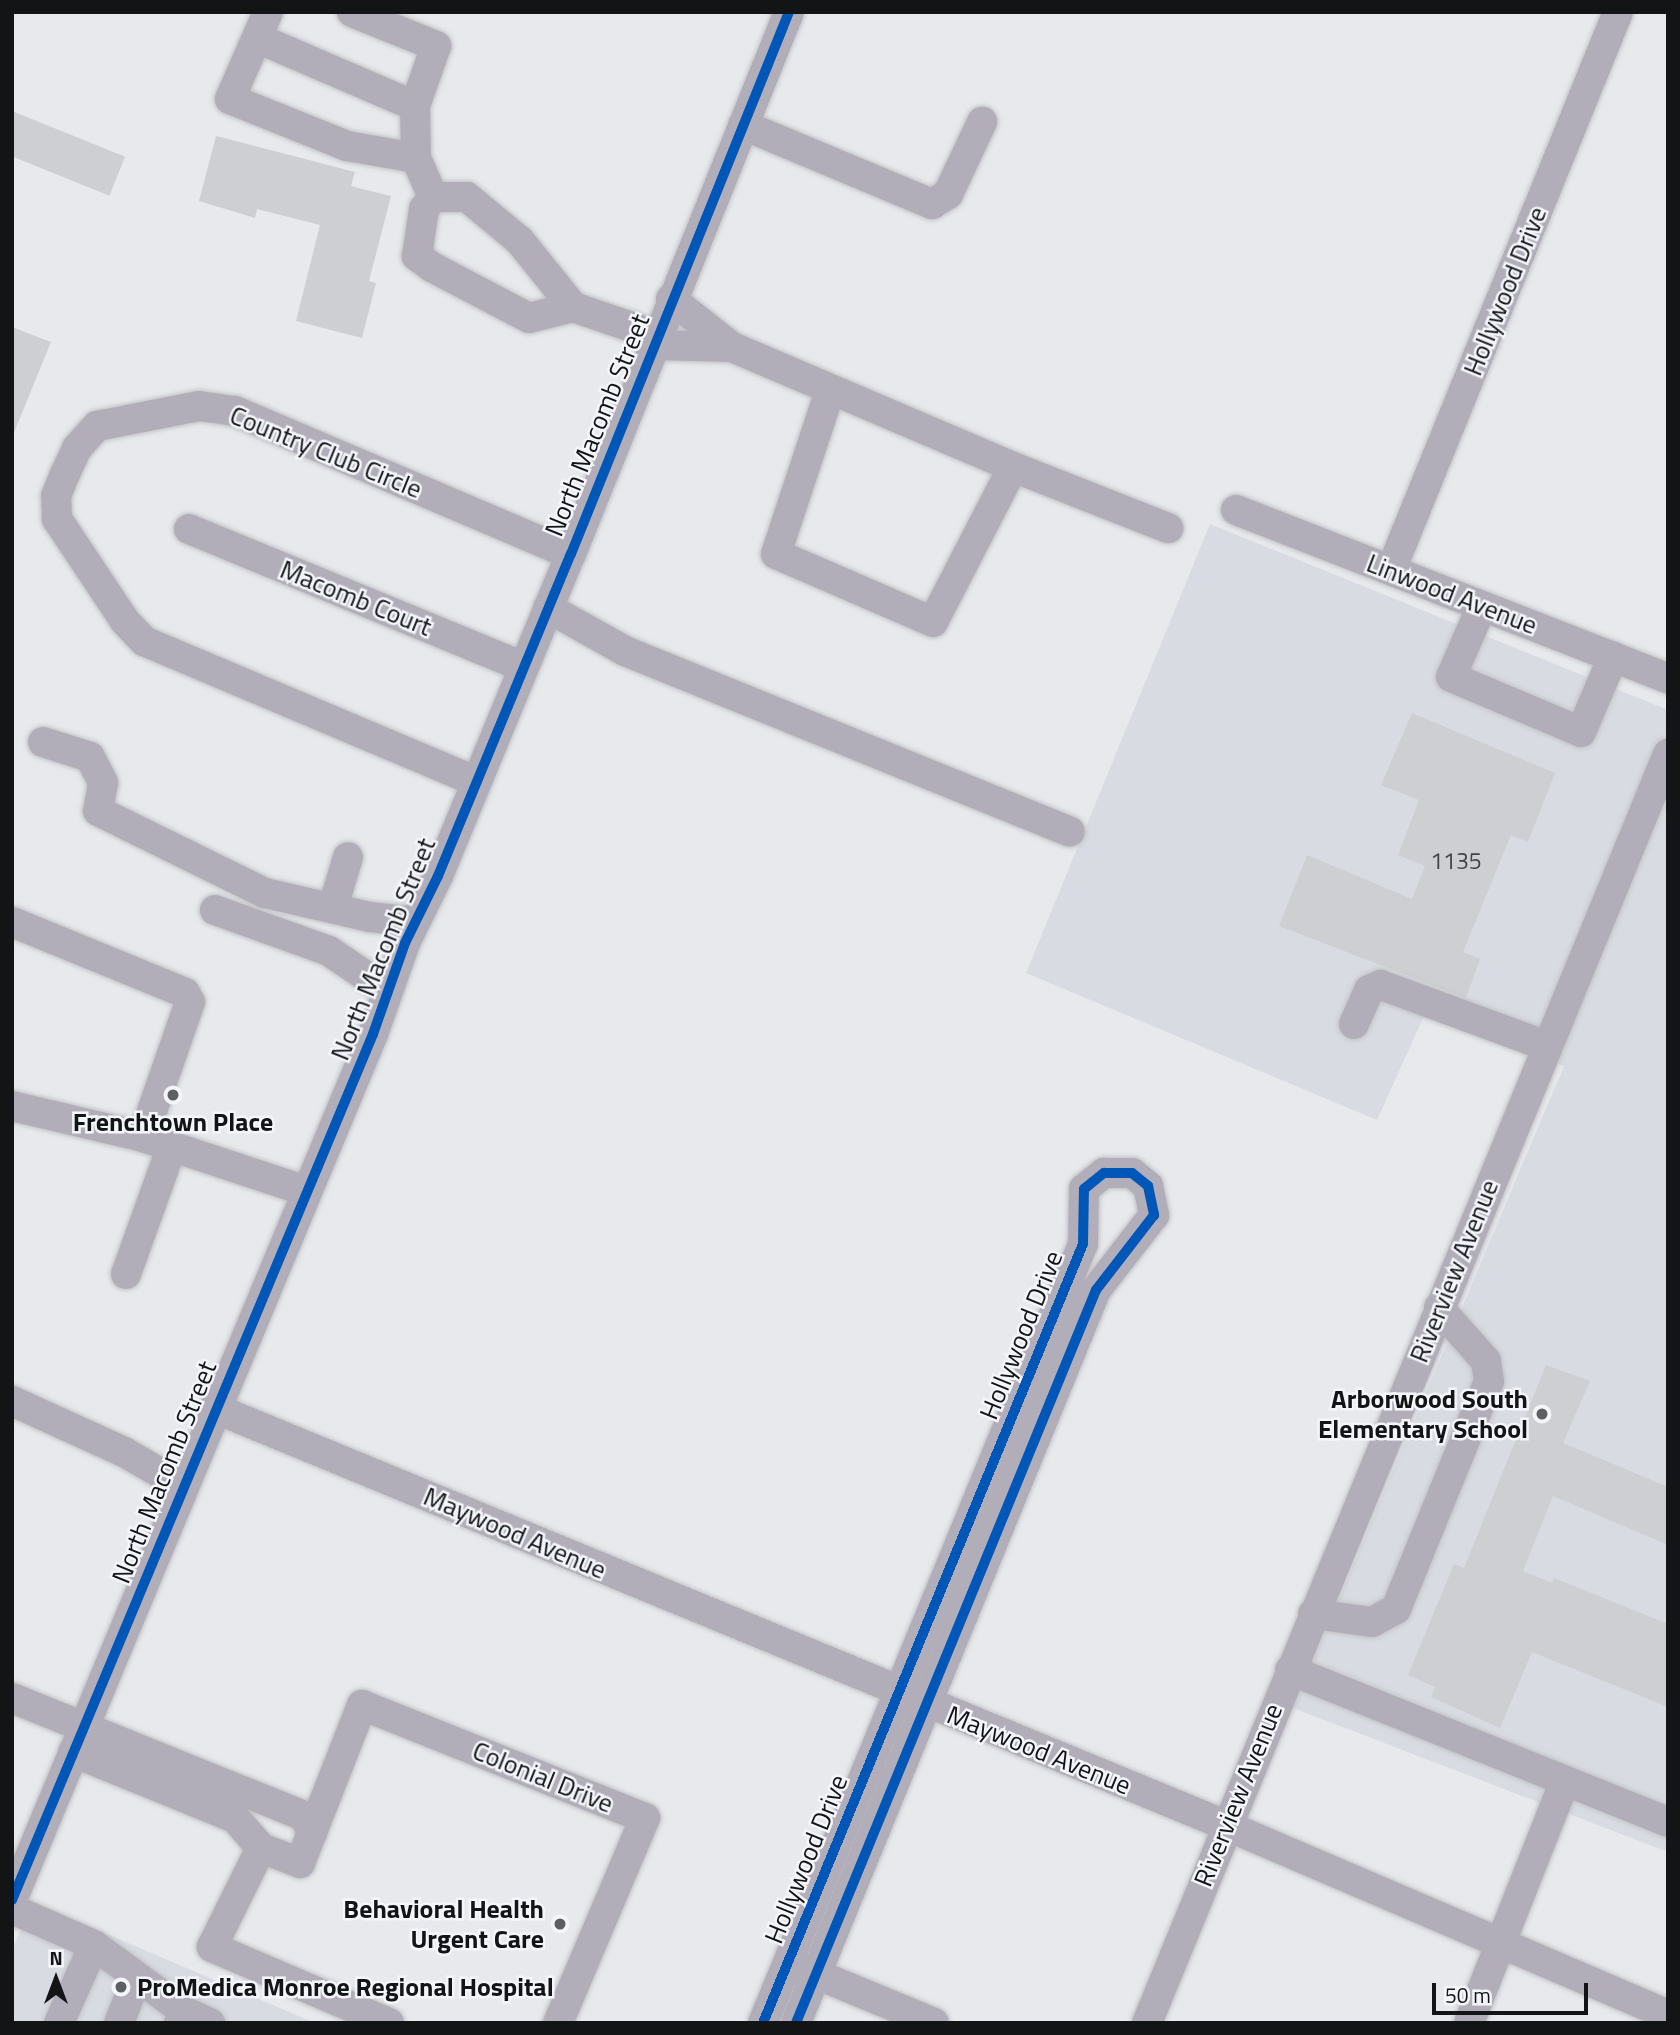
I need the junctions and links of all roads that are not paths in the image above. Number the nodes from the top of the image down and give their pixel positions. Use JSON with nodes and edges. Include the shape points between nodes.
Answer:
{"nodes":[{"id":1,"x":352,"y":12,"type":"edge"},
{"id":2,"x":789,"y":12,"type":"edge"},
{"id":3,"x":1618,"y":12,"type":"edge"},
{"id":4,"x":262,"y":25,"type":"edge"},
{"id":5,"x":415,"y":106,"type":"junction"},
{"id":6,"x":982,"y":122,"type":"dead end"},
{"id":7,"x":743,"y":125,"type":"junction"},
{"id":8,"x":416,"y":158,"type":"junction"},
{"id":9,"x":433,"y":197,"type":"junction"},
{"id":10,"x":671,"y":299,"type":"junction"},
{"id":11,"x":573,"y":307,"type":"junction"},
{"id":12,"x":656,"y":340,"type":"junction"},
{"id":13,"x":732,"y":347,"type":"junction"},
{"id":14,"x":830,"y":391,"type":"junction"},
{"id":15,"x":1013,"y":467,"type":"junction"},
{"id":16,"x":1236,"y":510,"type":"dead end"},
{"id":17,"x":1168,"y":528,"type":"dead end"},
{"id":18,"x":189,"y":529,"type":"dead end"},
{"id":19,"x":571,"y":554,"type":"junction"},
{"id":20,"x":1391,"y":570,"type":"junction"},
{"id":21,"x":1482,"y":606,"type":"junction"},
{"id":22,"x":548,"y":608,"type":"junction"},
{"id":23,"x":1613,"y":657,"type":"junction"},
{"id":24,"x":523,"y":667,"type":"junction"},
{"id":25,"x":1668,"y":678,"type":"edge"},
{"id":26,"x":43,"y":742,"type":"dead end"},
{"id":27,"x":1668,"y":754,"type":"edge"},
{"id":28,"x":475,"y":781,"type":"junction"},
{"id":29,"x":1070,"y":832,"type":"dead end"},
{"id":30,"x":348,"y":857,"type":"dead end"},
{"id":31,"x":333,"y":907,"type":"junction"},
{"id":32,"x":215,"y":910,"type":"dead end"},
{"id":33,"x":12,"y":922,"type":"edge"},
{"id":34,"x":415,"y":922,"type":"junction"},
{"id":35,"x":388,"y":991,"type":"junction"},
{"id":36,"x":1354,"y":1024,"type":"dead end"},
{"id":37,"x":1547,"y":1046,"type":"junction"},
{"id":38,"x":12,"y":1106,"type":"edge"},
{"id":39,"x":142,"y":1137,"type":"junction"},
{"id":40,"x":172,"y":1146,"type":"junction"},
{"id":41,"x":306,"y":1191,"type":"junction"},
{"id":42,"x":126,"y":1274,"type":"dead end"},
{"id":43,"x":1439,"y":1308,"type":"junction"},
{"id":44,"x":12,"y":1401,"type":"edge"},
{"id":45,"x":214,"y":1408,"type":"junction"},
{"id":46,"x":183,"y":1486,"type":"junction"},
{"id":47,"x":1313,"y":1614,"type":"junction"},
{"id":48,"x":1290,"y":1670,"type":"junction"},
{"id":49,"x":899,"y":1693,"type":"junction"},
{"id":50,"x":12,"y":1698,"type":"edge"},
{"id":51,"x":928,"y":1706,"type":"junction"},
{"id":52,"x":78,"y":1739,"type":"junction"},
{"id":53,"x":1565,"y":1781,"type":"junction"},
{"id":54,"x":1668,"y":1822,"type":"edge"},
{"id":55,"x":1224,"y":1825,"type":"junction"},
{"id":56,"x":312,"y":1833,"type":"junction"},
{"id":57,"x":261,"y":1848,"type":"junction"},
{"id":58,"x":12,"y":1900,"type":"edge"},
{"id":59,"x":12,"y":1909,"type":"edge"},
{"id":60,"x":93,"y":1945,"type":"junction"},
{"id":61,"x":1499,"y":1945,"type":"junction"},
{"id":62,"x":788,"y":1962,"type":"junction"},
{"id":63,"x":816,"y":1974,"type":"junction"},
{"id":64,"x":136,"y":1977,"type":"junction"},
{"id":65,"x":1668,"y":2015,"type":"edge"},
{"id":66,"x":191,"y":2019,"type":"edge"},
{"id":67,"x":59,"y":2023,"type":"edge"},
{"id":68,"x":118,"y":2023,"type":"edge"},
{"id":69,"x":389,"y":2023,"type":"edge"},
{"id":70,"x":558,"y":2023,"type":"edge"},
{"id":71,"x":763,"y":2023,"type":"edge"},
{"id":72,"x":796,"y":2023,"type":"edge"},
{"id":73,"x":934,"y":2023,"type":"edge"},
{"id":74,"x":1147,"y":2023,"type":"edge"},
{"id":75,"x":1469,"y":2023,"type":"edge"}],
"edges":[{"from":1,"to":5,"type":"street","via":[[436,47]]},
{"from":2,"to":7,"type":"street","name":"North Macomb Street"},
{"from":3,"to":20,"type":"street","name":"Hollywood Drive"},
{"from":4,"to":5,"type":"street"},
{"from":4,"to":8,"type":"street","via":[[230,99],[347,146]]},
{"from":5,"to":8,"type":"street"},
{"from":6,"to":7,"type":"street","via":[[948,194],[932,204]]},
{"from":7,"to":10,"type":"street","name":"North Macomb Street"},
{"from":8,"to":9,"type":"street"},
{"from":9,"to":11,"type":"street","via":[[467,197],[520,241]]},
{"from":9,"to":11,"type":"street","via":[[424,209],[417,256],[529,318]]},
{"from":10,"to":12,"type":"street","name":"North Macomb Street"},
{"from":10,"to":13,"type":"street"},
{"from":11,"to":12,"type":"street"},
{"from":12,"to":13,"type":"street"},
{"from":12,"to":19,"type":"street","name":"North Macomb Street"},
{"from":13,"to":14,"type":"street"},
{"from":14,"to":15,"type":"street"},
{"from":14,"to":15,"type":"street","via":[[776,554],[933,622]]},
{"from":15,"to":17,"type":"street"},
{"from":16,"to":20,"type":"street","name":"Linwood Avenue"},
{"from":18,"to":24,"type":"street","name":"Macomb Court"},
{"from":19,"to":22,"type":"street","name":"North Macomb Street"},
{"from":19,"to":28,"type":"street","name":"Country Club Circle","via":[[223,409],[199,406],[97,426],[77,448],[65,474],[56,496],[57,519],[125,621],[144,641]]},
{"from":20,"to":21,"type":"street","name":"Linwood Avenue"},
{"from":21,"to":23,"type":"street","name":"Linwood Avenue"},
{"from":21,"to":23,"type":"street","via":[[1451,677],[1581,732]]},
{"from":22,"to":24,"type":"street","name":"North Macomb Street"},
{"from":22,"to":29,"type":"street","via":[[625,651]]},
{"from":23,"to":25,"type":"street","name":"Linwood Avenue"},
{"from":24,"to":28,"type":"street","name":"North Macomb Street"},
{"from":26,"to":31,"type":"street","via":[[90,757],[103,783],[98,811],[265,893]]},
{"from":27,"to":37,"type":"street","name":"Riverview Avenue"},
{"from":28,"to":34,"type":"street","name":"North Macomb Street"},
{"from":30,"to":31,"type":"street"},
{"from":31,"to":34,"type":"street"},
{"from":32,"to":35,"type":"street","via":[[329,951]]},
{"from":33,"to":39,"type":"street","via":[[185,993],[190,1002],[187,1013]]},
{"from":34,"to":35,"type":"street","name":"North Macomb Street"},
{"from":35,"to":41,"type":"street","name":"North Macomb Street"},
{"from":36,"to":37,"type":"street","via":[[1369,990],[1381,985]]},
{"from":37,"to":43,"type":"street","name":"Riverview Avenue"},
{"from":38,"to":39,"type":"street"},
{"from":39,"to":40,"type":"street"},
{"from":40,"to":41,"type":"street"},
{"from":40,"to":42,"type":"street"},
{"from":41,"to":45,"type":"street","name":"North Macomb Street"},
{"from":43,"to":47,"type":"street","name":"Riverview Avenue"},
{"from":43,"to":47,"type":"street","via":[[1486,1361],[1489,1381],[1396,1609],[1372,1622]]},
{"from":44,"to":46,"type":"street","via":[[124,1452]]},
{"from":45,"to":46,"type":"street","name":"North Macomb Street"},
{"from":45,"to":49,"type":"street","name":"Maywood Avenue"},
{"from":46,"to":52,"type":"street","name":"North Macomb Street"},
{"from":47,"to":48,"type":"street","name":"Riverview Avenue"},
{"from":48,"to":53,"type":"street"},
{"from":48,"to":55,"type":"street","name":"Riverview Avenue"},
{"from":49,"to":51,"type":"street","name":"Maywood Avenue"},
{"from":49,"to":51,"type":"street","name":"Hollywood Drive","via":[[1083,1244],[1084,1189],[1104,1173],[1132,1173],[1148,1186],[1154,1215],[1096,1290]]},
{"from":49,"to":62,"type":"street","name":"Hollywood Drive"},
{"from":50,"to":52,"type":"street"},
{"from":51,"to":55,"type":"street","name":"Maywood Avenue"},
{"from":51,"to":63,"type":"street","name":"Hollywood Drive"},
{"from":52,"to":56,"type":"street","via":[[304,1816]]},
{"from":52,"to":57,"type":"street","name":"Colonial Drive","via":[[235,1818]]},
{"from":52,"to":58,"type":"street","name":"North Macomb Street"},
{"from":53,"to":54,"type":"street"},
{"from":53,"to":61,"type":"street"},
{"from":55,"to":61,"type":"street","name":"Maywood Avenue"},
{"from":55,"to":74,"type":"street","name":"Riverview Avenue"},
{"from":56,"to":57,"type":"street","name":"Colonial Drive","via":[[300,1863]]},
{"from":56,"to":70,"type":"street","name":"Colonial Drive","via":[[362,1704],[645,1818]]},
{"from":57,"to":69,"type":"street","via":[[212,1947]]},
{"from":59,"to":60,"type":"street"},
{"from":60,"to":64,"type":"street"},
{"from":60,"to":67,"type":"street"},
{"from":61,"to":65,"type":"street","name":"Maywood Avenue"},
{"from":61,"to":75,"type":"street"},
{"from":62,"to":63,"type":"street"},
{"from":62,"to":71,"type":"street","name":"Hollywood Drive"},
{"from":63,"to":72,"type":"street","name":"Hollywood Drive"},
{"from":63,"to":73,"type":"street"},
{"from":64,"to":66,"type":"street"},
{"from":64,"to":68,"type":"street"}]}
